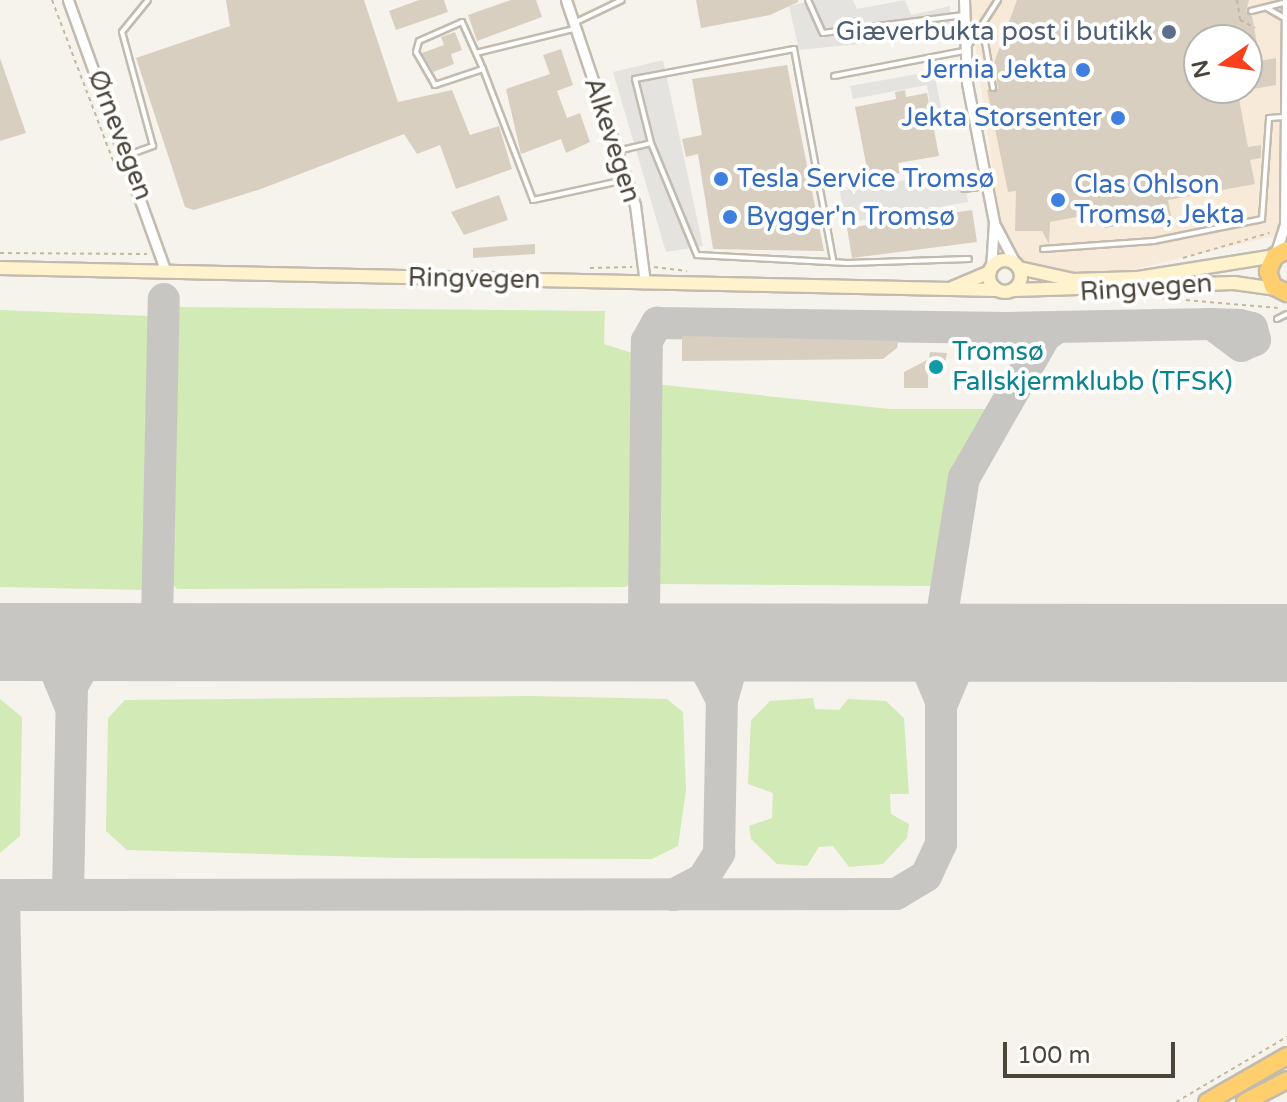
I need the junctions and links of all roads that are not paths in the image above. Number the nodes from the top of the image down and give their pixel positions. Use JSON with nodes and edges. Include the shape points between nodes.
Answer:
{"nodes":[{"id":1,"x":68,"y":0,"type":"edge"},
{"id":2,"x":148,"y":0,"type":"edge"},
{"id":3,"x":566,"y":0,"type":"edge"},
{"id":4,"x":622,"y":0,"type":"edge"},
{"id":5,"x":808,"y":0,"type":"edge"},
{"id":6,"x":964,"y":0,"type":"edge"},
{"id":7,"x":998,"y":0,"type":"edge"},
{"id":8,"x":1287,"y":1,"type":"edge"},
{"id":9,"x":1267,"y":8,"type":"junction"},
{"id":10,"x":1251,"y":11,"type":"dead end"},
{"id":11,"x":964,"y":15,"type":"junction"},
{"id":12,"x":1286,"y":19,"type":"edge"},
{"id":13,"x":982,"y":25,"type":"junction"},
{"id":14,"x":575,"y":26,"type":"junction"},
{"id":15,"x":964,"y":50,"type":"junction"},
{"id":16,"x":476,"y":53,"type":"junction"},
{"id":17,"x":483,"y":69,"type":"junction"},
{"id":18,"x":834,"y":76,"type":"dead end"},
{"id":19,"x":993,"y":88,"type":"dead end"},
{"id":20,"x":1286,"y":89,"type":"edge"},
{"id":21,"x":1285,"y":117,"type":"edge"},
{"id":22,"x":651,"y":143,"type":"junction"},
{"id":23,"x":617,"y":151,"type":"junction"},
{"id":24,"x":128,"y":155,"type":"junction"},
{"id":25,"x":627,"y":180,"type":"junction"},
{"id":26,"x":986,"y":186,"type":"junction"},
{"id":27,"x":964,"y":189,"type":"dead end"},
{"id":28,"x":994,"y":222,"type":"junction"},
{"id":29,"x":1043,"y":249,"type":"dead end"},
{"id":30,"x":1281,"y":253,"type":"edge"},
{"id":31,"x":969,"y":259,"type":"dead end"},
{"id":32,"x":833,"y":260,"type":"junction"},
{"id":33,"x":1017,"y":266,"type":"junction"},
{"id":34,"x":0,"y":268,"type":"edge"},
{"id":35,"x":990,"y":270,"type":"junction"},
{"id":36,"x":166,"y":272,"type":"junction"},
{"id":37,"x":645,"y":283,"type":"junction"},
{"id":38,"x":949,"y":288,"type":"junction"},
{"id":39,"x":996,"y":290,"type":"junction"},
{"id":40,"x":1015,"y":290,"type":"junction"},
{"id":41,"x":1282,"y":291,"type":"edge"},
{"id":42,"x":1287,"y":311,"type":"edge"},
{"id":43,"x":1277,"y":319,"type":"dead end"},
{"id":44,"x":1287,"y":1056,"type":"edge"},
{"id":45,"x":1287,"y":1080,"type":"edge"},
{"id":46,"x":1207,"y":1102,"type":"edge"},
{"id":47,"x":1245,"y":1102,"type":"edge"}],
"edges":[{"from":1,"to":24,"type":"street","name":"Ørnevegen"},
{"from":2,"to":24,"type":"lane","via":[[122,32],[153,146]]},
{"from":3,"to":14,"type":"street","name":"Alkevegen"},
{"from":4,"to":14,"type":"lane"},
{"from":5,"to":11,"type":"lane","via":[[823,33]]},
{"from":6,"to":11,"type":"street"},
{"from":7,"to":13,"type":"lane"},
{"from":8,"to":9,"type":"lane"},
{"from":8,"to":12,"type":"street"},
{"from":9,"to":10,"type":"lane"},
{"from":9,"to":12,"type":"lane"},
{"from":11,"to":15,"type":"street"},
{"from":12,"to":20,"type":"street"},
{"from":13,"to":15,"type":"lane"},
{"from":13,"to":19,"type":"lane"},
{"from":14,"to":16,"type":"lane"},
{"from":14,"to":23,"type":"street","name":"Alkevegen"},
{"from":15,"to":18,"type":"lane"},
{"from":15,"to":26,"type":"street"},
{"from":16,"to":17,"type":"lane"},
{"from":16,"to":17,"type":"lane","via":[[462,22],[419,41],[416,52],[435,85]]},
{"from":17,"to":25,"type":"lane","via":[[533,200]]},
{"from":20,"to":21,"type":"street"},
{"from":21,"to":29,"type":"lane","via":[[1269,118],[1262,219],[1154,241]]},
{"from":21,"to":30,"type":"street"},
{"from":22,"to":23,"type":"lane"},
{"from":22,"to":32,"type":"lane","via":[[697,255]]},
{"from":22,"to":32,"type":"lane","via":[[635,79],[794,49]]},
{"from":23,"to":25,"type":"street","name":"Alkevegen"},
{"from":24,"to":36,"type":"street","name":"Ørnevegen"},
{"from":25,"to":37,"type":"street","name":"Alkevegen"},
{"from":26,"to":27,"type":"lane"},
{"from":26,"to":28,"type":"street"},
{"from":28,"to":33,"type":"street"},
{"from":28,"to":35,"type":"street"},
{"from":30,"to":33,"type":"street","name":"Ringvegen","via":[[1138,278],[1073,280]]},
{"from":30,"to":41,"type":"highway","via":[[1268,275]]},
{"from":31,"to":32,"type":"lane"},
{"from":33,"to":35,"type":"street","name":"Ringvegen","via":[[1002,260]]},
{"from":33,"to":40,"type":"street"},
{"from":34,"to":36,"type":"street","name":"Ringvegen"},
{"from":35,"to":38,"type":"street","name":"Ringvegen"},
{"from":35,"to":39,"type":"street"},
{"from":36,"to":37,"type":"street","name":"Ringvegen"},
{"from":37,"to":38,"type":"street","name":"Ringvegen"},
{"from":38,"to":39,"type":"street","name":"Ringvegen"},
{"from":39,"to":40,"type":"street","name":"Ringvegen"},
{"from":40,"to":41,"type":"street","name":"Ringvegen","via":[[1060,293],[1234,283]]},
{"from":42,"to":43,"type":"lane"},
{"from":44,"to":46,"type":"highway"},
{"from":45,"to":47,"type":"highway"}]}
